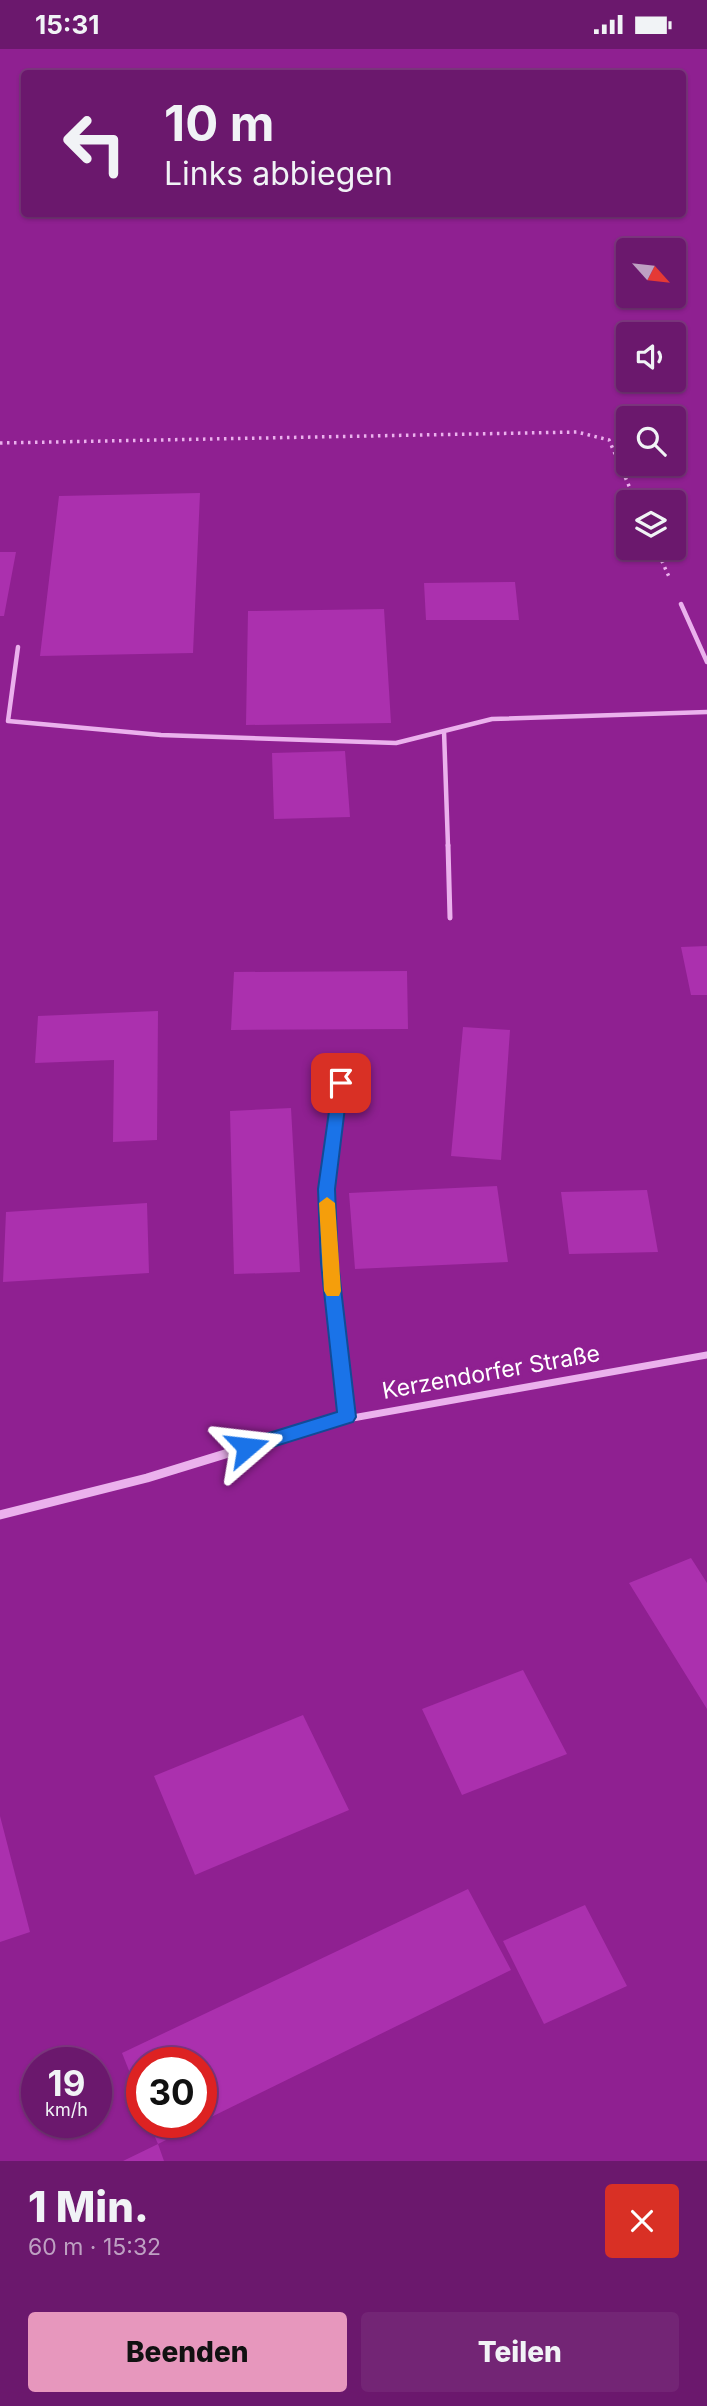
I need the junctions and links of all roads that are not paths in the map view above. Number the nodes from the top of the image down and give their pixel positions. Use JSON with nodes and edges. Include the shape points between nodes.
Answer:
{"nodes":[{"id":1,"x":681,"y":604,"type":"dead end"},
{"id":2,"x":18,"y":647,"type":"dead end"},
{"id":3,"x":707,"y":662,"type":"edge"},
{"id":4,"x":707,"y":712,"type":"edge"},
{"id":5,"x":444,"y":731,"type":"junction"},
{"id":6,"x":450,"y":918,"type":"dead end"},
{"id":7,"x":341,"y":1083,"type":"dead end"},
{"id":8,"x":707,"y":1355,"type":"edge"},
{"id":9,"x":347,"y":1417,"type":"junction"},
{"id":10,"x":0,"y":1515,"type":"edge"}],
"edges":[{"from":1,"to":3,"type":"lane"},
{"from":2,"to":5,"type":"lane","via":[[8,721],[161,735],[396,743]]},
{"from":4,"to":5,"type":"lane","via":[[492,719]]},
{"from":5,"to":6,"type":"lane"},
{"from":7,"to":9,"type":"lane","via":[[327,1189],[329,1263]]},
{"from":8,"to":9,"type":"street","name":"Kerzendorfer Straße"},
{"from":9,"to":10,"type":"street","name":"Kerzendorfer Straße","via":[[147,1478]]}]}
